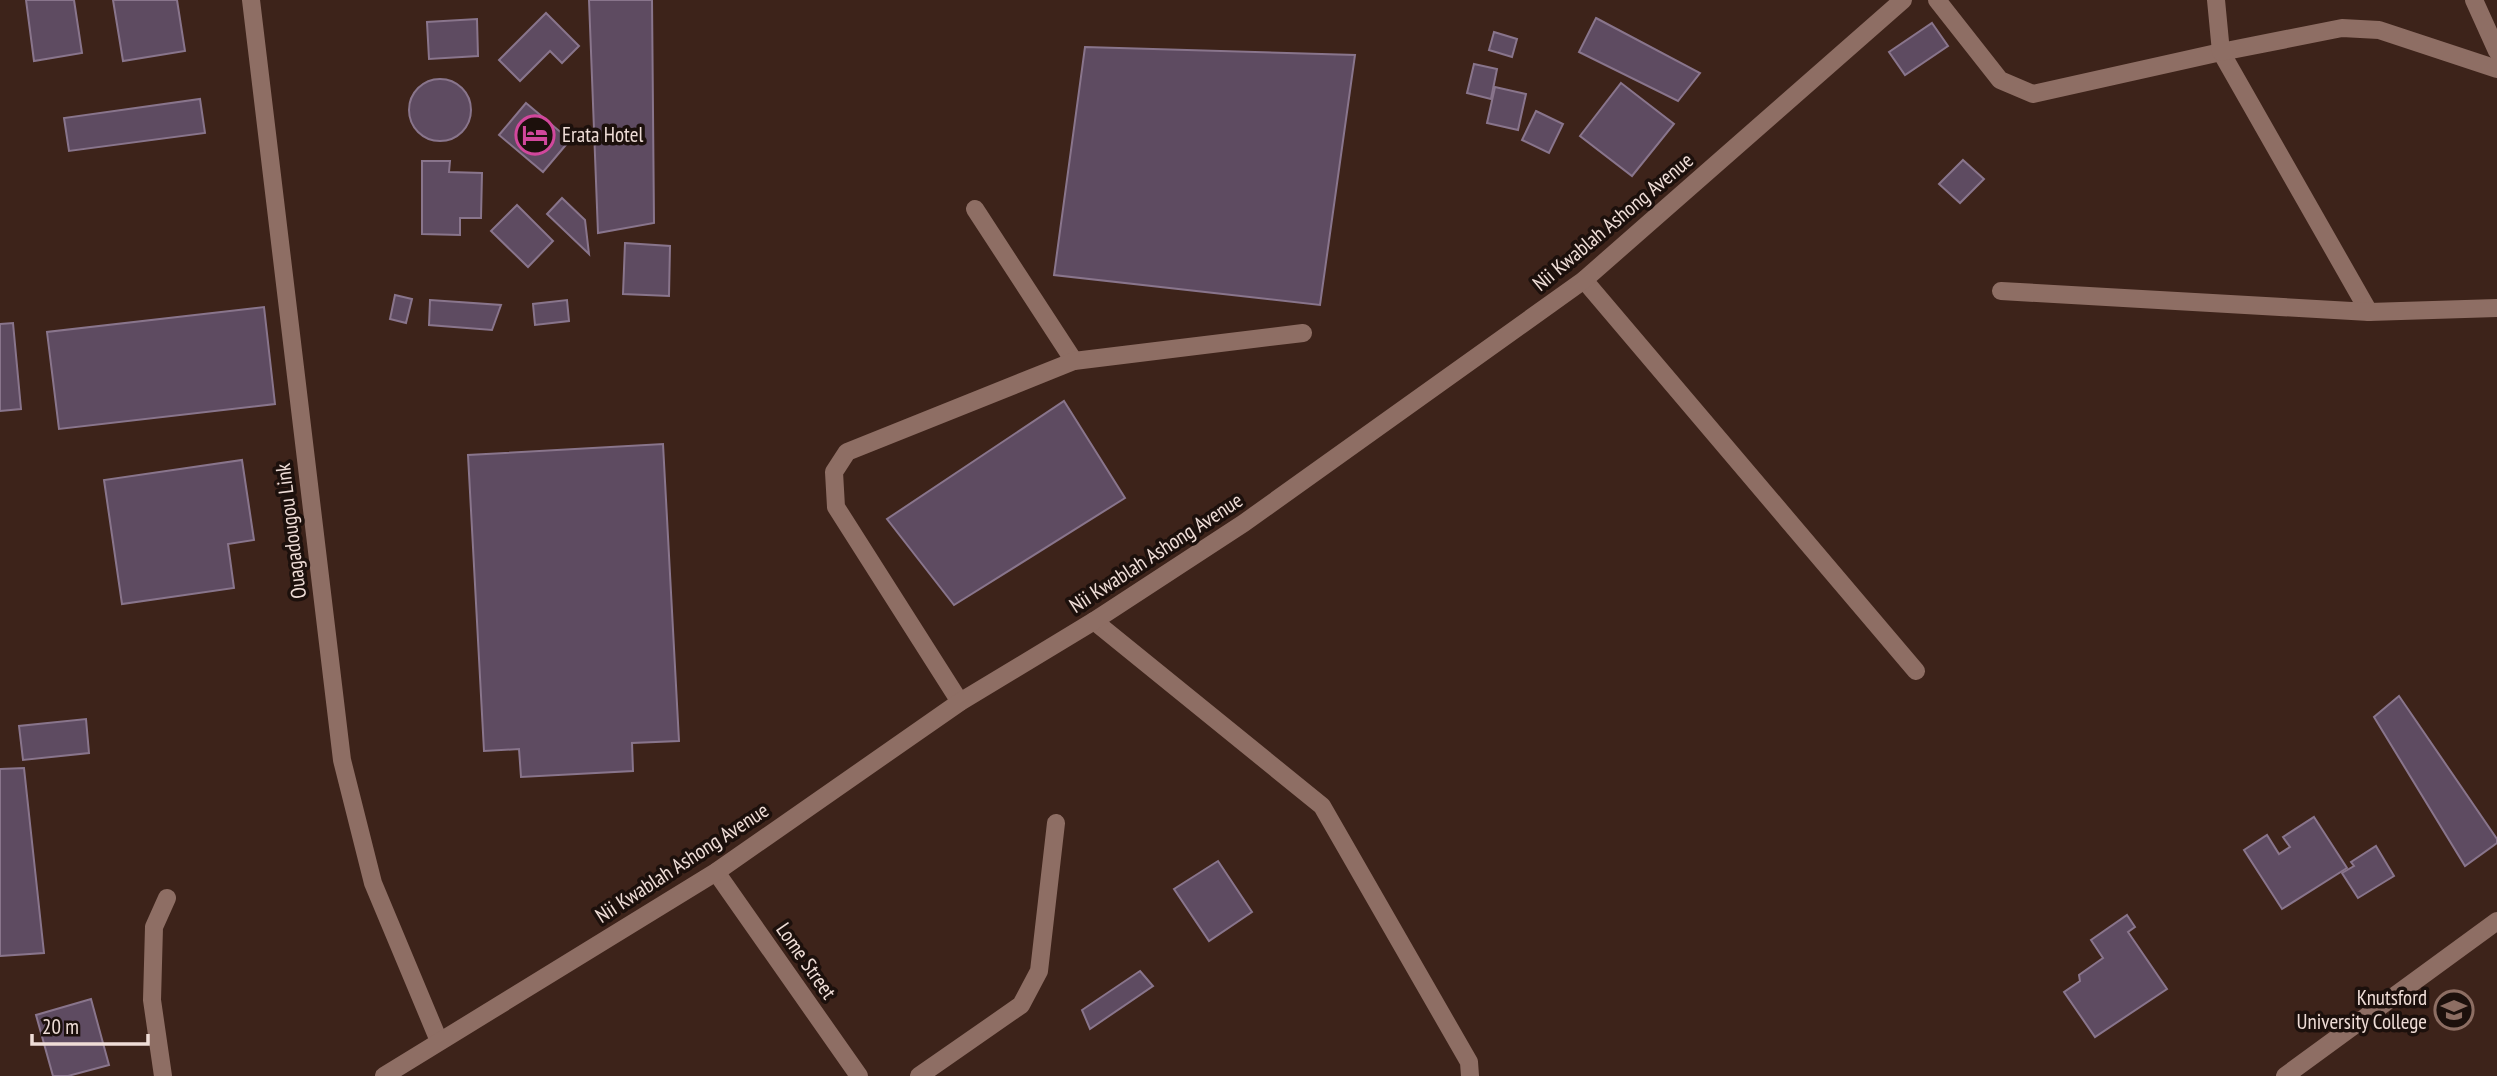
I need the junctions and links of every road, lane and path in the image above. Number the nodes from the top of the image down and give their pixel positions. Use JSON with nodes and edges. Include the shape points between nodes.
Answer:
{"nodes":[{"id":1,"x":251,"y":0,"type":"edge"},
{"id":2,"x":1903,"y":0,"type":"edge"},
{"id":3,"x":1937,"y":0,"type":"edge"},
{"id":4,"x":2216,"y":0,"type":"edge"},
{"id":5,"x":2474,"y":0,"type":"edge"},
{"id":6,"x":2497,"y":51,"type":"edge"},
{"id":7,"x":2221,"y":52,"type":"junction"},
{"id":8,"x":2497,"y":69,"type":"edge"},
{"id":9,"x":975,"y":209,"type":"dead end"},
{"id":10,"x":1584,"y":280,"type":"junction"},
{"id":11,"x":2001,"y":291,"type":"dead end"},
{"id":12,"x":2497,"y":308,"type":"edge"},
{"id":13,"x":2369,"y":312,"type":"junction"},
{"id":14,"x":1303,"y":333,"type":"dead end"},
{"id":15,"x":1074,"y":361,"type":"junction"},
{"id":16,"x":1094,"y":621,"type":"junction"},
{"id":17,"x":1916,"y":671,"type":"dead end"},
{"id":18,"x":961,"y":702,"type":"junction"},
{"id":19,"x":1056,"y":823,"type":"dead end"},
{"id":20,"x":716,"y":872,"type":"junction"},
{"id":21,"x":167,"y":898,"type":"dead end"},
{"id":22,"x":2497,"y":921,"type":"edge"},
{"id":23,"x":439,"y":1041,"type":"junction"},
{"id":24,"x":163,"y":1076,"type":"edge"},
{"id":25,"x":384,"y":1076,"type":"edge"},
{"id":26,"x":859,"y":1076,"type":"edge"},
{"id":27,"x":919,"y":1076,"type":"edge"},
{"id":28,"x":1470,"y":1076,"type":"edge"},
{"id":29,"x":2285,"y":1076,"type":"edge"}],
"edges":[{"from":1,"to":23,"type":"street","name":"Ouagadougou Link","via":[[342,760],[373,883]]},
{"from":2,"to":10,"type":"street","name":"Nii Kwablah Ashong Avenue"},
{"from":3,"to":7,"type":"street","via":[[2000,80],[2033,94]]},
{"from":4,"to":7,"type":"street"},
{"from":5,"to":6,"type":"street"},
{"from":7,"to":8,"type":"street","via":[[2342,28],[2379,30]]},
{"from":7,"to":13,"type":"street"},
{"from":9,"to":15,"type":"street"},
{"from":10,"to":16,"type":"street","name":"Nii Kwablah Ashong Avenue","via":[[1244,523]]},
{"from":10,"to":17,"type":"street"},
{"from":11,"to":13,"type":"street"},
{"from":12,"to":13,"type":"street"},
{"from":14,"to":15,"type":"street"},
{"from":15,"to":18,"type":"street","via":[[847,452],[834,472],[836,507]]},
{"from":16,"to":18,"type":"street","name":"Nii Kwablah Ashong Avenue"},
{"from":16,"to":28,"type":"street","via":[[1322,806],[1469,1062]]},
{"from":18,"to":20,"type":"street","name":"Nii Kwablah Ashong Avenue"},
{"from":19,"to":27,"type":"street","via":[[1039,971],[1021,1005]]},
{"from":20,"to":23,"type":"street","name":"Nii Kwablah Ashong Avenue"},
{"from":20,"to":26,"type":"street","name":"Lome Street"},
{"from":21,"to":24,"type":"street","via":[[154,927],[152,1000]]},
{"from":22,"to":29,"type":"street"},
{"from":23,"to":25,"type":"street","name":"Nii Kwablah Ashong Avenue"}]}
